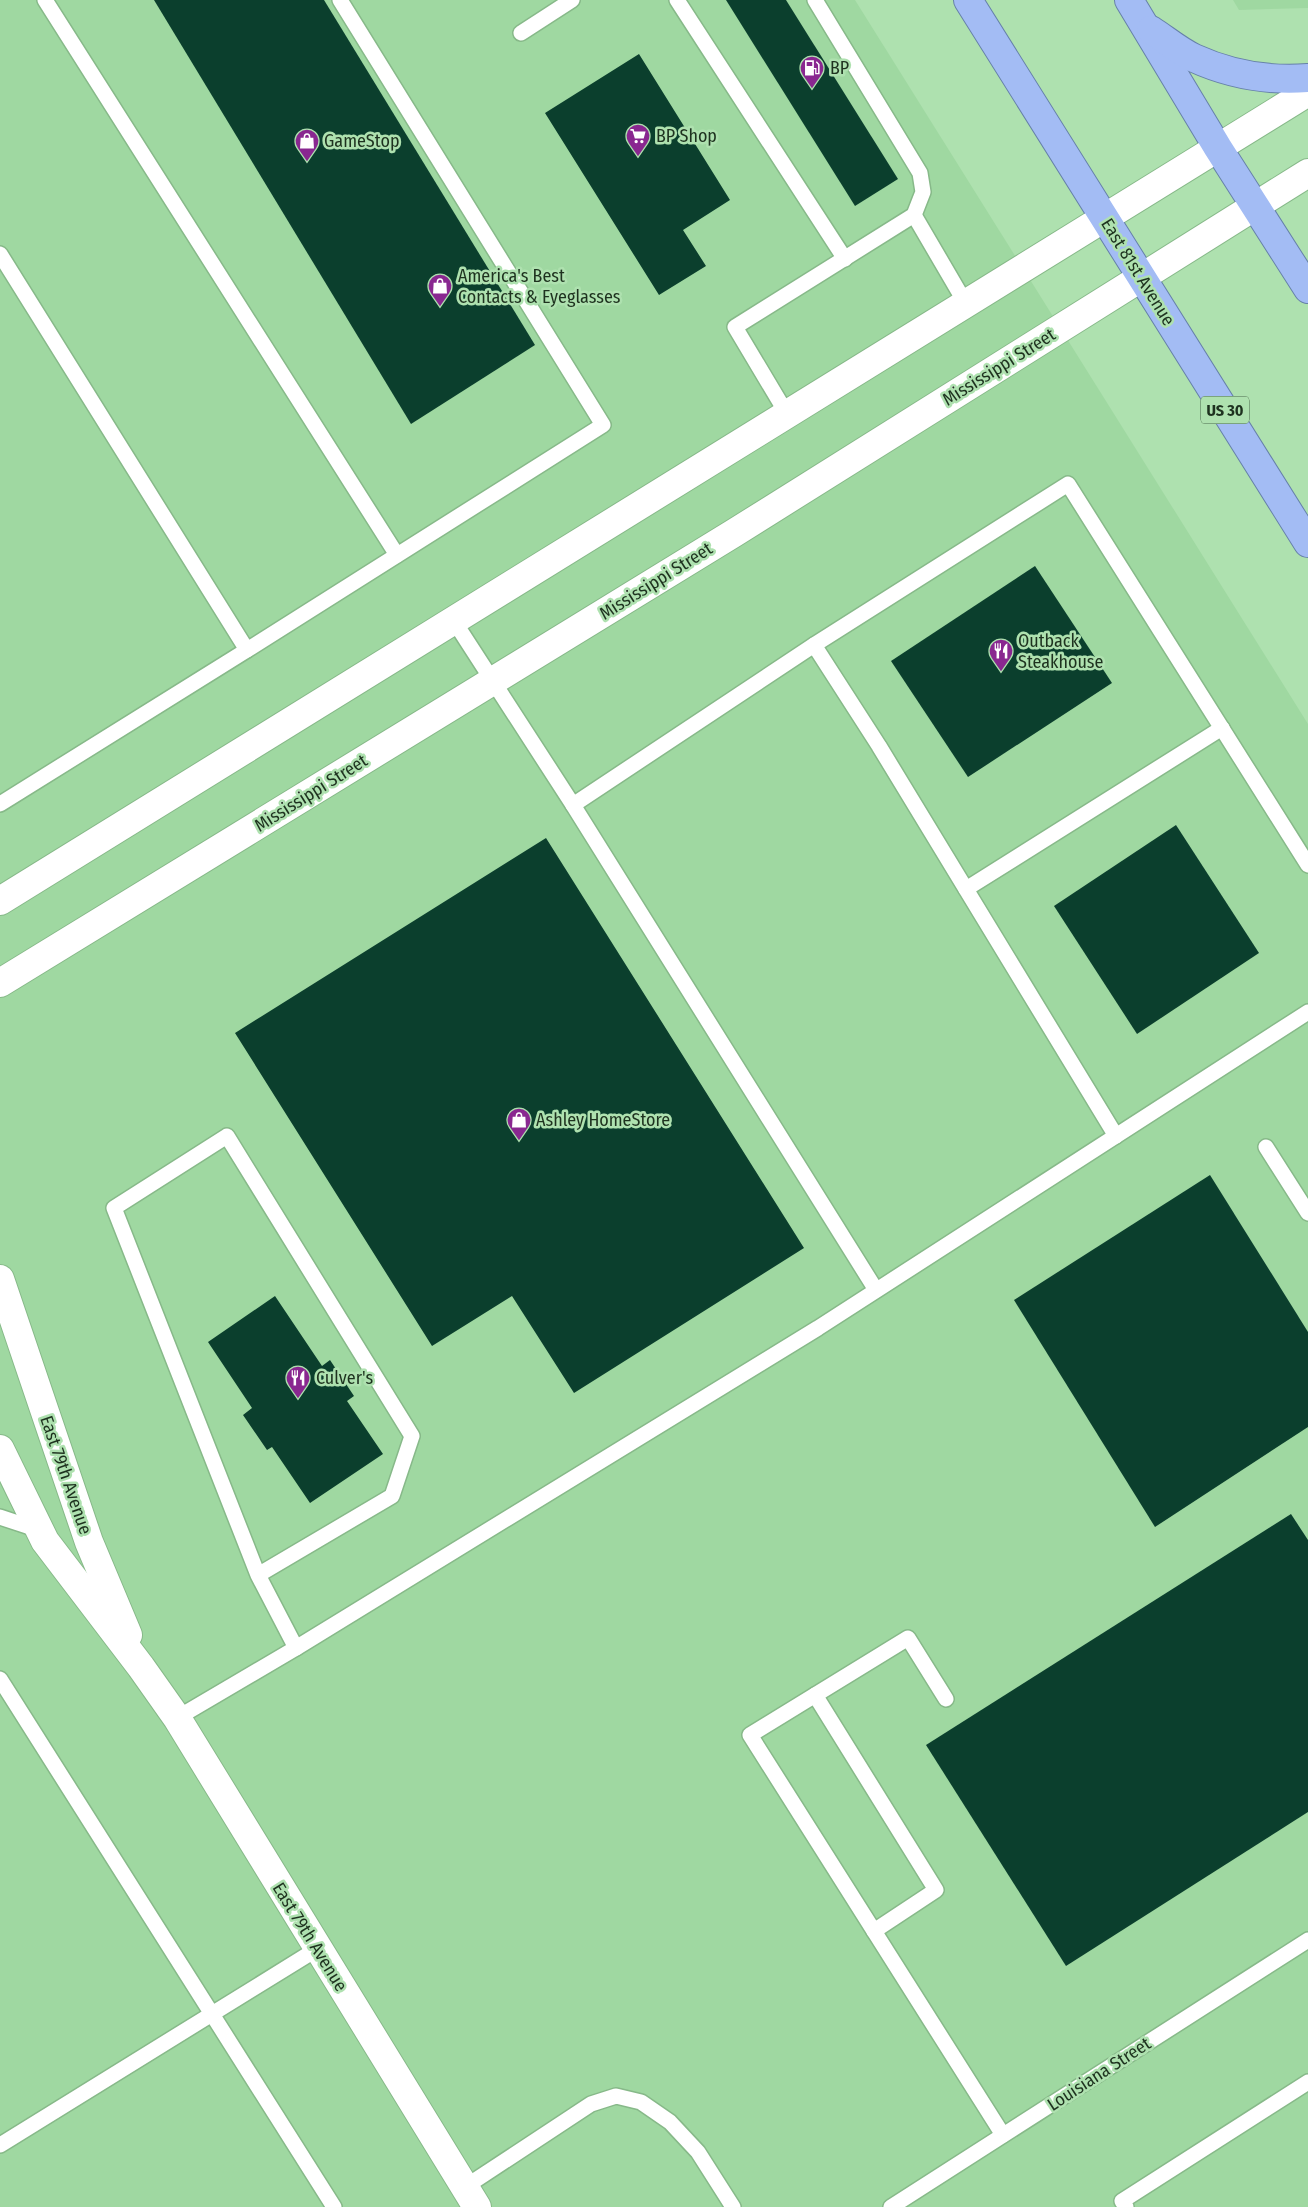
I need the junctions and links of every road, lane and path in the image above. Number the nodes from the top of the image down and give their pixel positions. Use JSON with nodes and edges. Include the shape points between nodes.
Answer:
{"nodes":[{"id":1,"x":45,"y":0,"type":"edge"},
{"id":2,"x":340,"y":0,"type":"edge"},
{"id":3,"x":572,"y":0,"type":"edge"},
{"id":4,"x":678,"y":0,"type":"edge"},
{"id":5,"x":814,"y":0,"type":"edge"},
{"id":6,"x":968,"y":0,"type":"edge"},
{"id":7,"x":1128,"y":0,"type":"edge"},
{"id":8,"x":1144,"y":26,"type":"junction"},
{"id":9,"x":521,"y":33,"type":"dead end"},
{"id":10,"x":1308,"y":78,"type":"edge"},
{"id":11,"x":1308,"y":92,"type":"edge"},
{"id":12,"x":1218,"y":148,"type":"junction"},
{"id":13,"x":1308,"y":173,"type":"edge"},
{"id":14,"x":1255,"y":207,"type":"junction"},
{"id":15,"x":914,"y":215,"type":"junction"},
{"id":16,"x":1104,"y":219,"type":"junction"},
{"id":17,"x":0,"y":254,"type":"edge"},
{"id":18,"x":845,"y":259,"type":"junction"},
{"id":19,"x":1141,"y":277,"type":"junction"},
{"id":20,"x":1308,"y":290,"type":"edge"},
{"id":21,"x":966,"y":304,"type":"junction"},
{"id":22,"x":787,"y":414,"type":"junction"},
{"id":23,"x":1308,"y":543,"type":"edge"},
{"id":24,"x":397,"y":555,"type":"junction"},
{"id":25,"x":454,"y":621,"type":"junction"},
{"id":26,"x":814,"y":645,"type":"junction"},
{"id":27,"x":247,"y":650,"type":"junction"},
{"id":28,"x":492,"y":682,"type":"junction"},
{"id":29,"x":1222,"y":728,"type":"junction"},
{"id":30,"x":0,"y":804,"type":"edge"},
{"id":31,"x":573,"y":805,"type":"junction"},
{"id":32,"x":1308,"y":865,"type":"edge"},
{"id":33,"x":966,"y":889,"type":"junction"},
{"id":34,"x":0,"y":901,"type":"edge"},
{"id":35,"x":0,"y":984,"type":"edge"},
{"id":36,"x":1308,"y":1012,"type":"edge"},
{"id":37,"x":1116,"y":1136,"type":"junction"},
{"id":38,"x":1266,"y":1147,"type":"dead end"},
{"id":39,"x":1308,"y":1213,"type":"edge"},
{"id":40,"x":0,"y":1279,"type":"edge"},
{"id":41,"x":876,"y":1290,"type":"junction"},
{"id":42,"x":0,"y":1449,"type":"edge"},
{"id":43,"x":0,"y":1517,"type":"edge"},
{"id":44,"x":39,"y":1530,"type":"junction"},
{"id":45,"x":258,"y":1575,"type":"junction"},
{"id":46,"x":296,"y":1648,"type":"junction"},
{"id":47,"x":141,"y":1667,"type":"junction"},
{"id":48,"x":0,"y":1679,"type":"edge"},
{"id":49,"x":815,"y":1695,"type":"junction"},
{"id":50,"x":946,"y":1699,"type":"dead end"},
{"id":51,"x":176,"y":1718,"type":"junction"},
{"id":52,"x":874,"y":1932,"type":"junction"},
{"id":53,"x":1308,"y":1940,"type":"edge"},
{"id":54,"x":317,"y":1949,"type":"junction"},
{"id":55,"x":212,"y":2014,"type":"junction"},
{"id":56,"x":1308,"y":2082,"type":"edge"},
{"id":57,"x":1003,"y":2135,"type":"junction"},
{"id":58,"x":0,"y":2145,"type":"edge"},
{"id":59,"x":471,"y":2197,"type":"edge"},
{"id":60,"x":334,"y":2207,"type":"edge"},
{"id":61,"x":733,"y":2207,"type":"edge"},
{"id":62,"x":891,"y":2207,"type":"edge"},
{"id":63,"x":1126,"y":2207,"type":"edge"}],
"edges":[{"from":1,"to":24,"type":"lane"},
{"from":2,"to":24,"type":"lane","via":[[603,425]]},
{"from":3,"to":9,"type":"lane"},
{"from":4,"to":18,"type":"lane"},
{"from":5,"to":15,"type":"lane","via":[[920,173],[923,192]]},
{"from":6,"to":16,"type":"highway","name":"East 81st Avenue","number":"US 30"},
{"from":7,"to":8,"type":"highway"},
{"from":8,"to":10,"type":"highway","via":[[1192,57],[1224,70],[1282,80]]},
{"from":8,"to":12,"type":"highway"},
{"from":11,"to":12,"type":"street"},
{"from":12,"to":14,"type":"highway"},
{"from":12,"to":16,"type":"street"},
{"from":13,"to":14,"type":"street","name":"Mississippi Street"},
{"from":14,"to":19,"type":"street","name":"Mississippi Street"},
{"from":14,"to":20,"type":"highway"},
{"from":15,"to":18,"type":"lane"},
{"from":15,"to":21,"type":"lane"},
{"from":16,"to":19,"type":"highway","name":"East 81st Avenue","number":"US 30"},
{"from":16,"to":21,"type":"street"},
{"from":17,"to":27,"type":"lane"},
{"from":18,"to":22,"type":"lane","via":[[735,327]]},
{"from":19,"to":23,"type":"highway","name":"East 81st Avenue","number":"US 30"},
{"from":19,"to":28,"type":"street","name":"Mississippi Street"},
{"from":21,"to":22,"type":"street"},
{"from":22,"to":25,"type":"street"},
{"from":24,"to":27,"type":"lane"},
{"from":25,"to":28,"type":"lane"},
{"from":25,"to":34,"type":"street"},
{"from":26,"to":29,"type":"lane","via":[[1068,484]]},
{"from":26,"to":31,"type":"lane"},
{"from":26,"to":33,"type":"lane"},
{"from":27,"to":30,"type":"lane"},
{"from":28,"to":31,"type":"lane"},
{"from":28,"to":35,"type":"street","name":"Mississippi Street"},
{"from":29,"to":32,"type":"lane"},
{"from":29,"to":33,"type":"lane"},
{"from":31,"to":41,"type":"lane"},
{"from":33,"to":37,"type":"lane"},
{"from":36,"to":37,"type":"lane"},
{"from":37,"to":41,"type":"lane"},
{"from":38,"to":39,"type":"lane"},
{"from":40,"to":47,"type":"street","name":"East 79th Avenue","via":[[90,1542]]},
{"from":41,"to":46,"type":"lane"},
{"from":42,"to":44,"type":"street","name":"East 79th Avenue"},
{"from":43,"to":44,"type":"lane"},
{"from":44,"to":47,"type":"street","name":"East 79th Avenue"},
{"from":45,"to":45,"type":"lane","via":[[392,1496],[412,1436],[227,1136],[114,1208]]},
{"from":45,"to":46,"type":"lane"},
{"from":46,"to":51,"type":"lane"},
{"from":47,"to":51,"type":"street","name":"East 79th Avenue"},
{"from":48,"to":55,"type":"lane"},
{"from":49,"to":50,"type":"lane","via":[[908,1638]]},
{"from":49,"to":52,"type":"lane","via":[[936,1890]]},
{"from":49,"to":52,"type":"lane","via":[[750,1735]]},
{"from":51,"to":54,"type":"street","name":"East 79th Avenue"},
{"from":52,"to":57,"type":"lane"},
{"from":53,"to":57,"type":"lane","name":"Louisiana Street"},
{"from":54,"to":55,"type":"lane"},
{"from":54,"to":59,"type":"street","name":"East 79th Avenue"},
{"from":55,"to":58,"type":"lane"},
{"from":55,"to":60,"type":"lane"},
{"from":56,"to":63,"type":"lane","via":[[1122,2201]]},
{"from":57,"to":62,"type":"lane","name":"Louisiana Street"},
{"from":59,"to":61,"type":"lane","via":[[591,2104],[616,2096],[641,2102],[670,2122],[698,2152]]}]}
